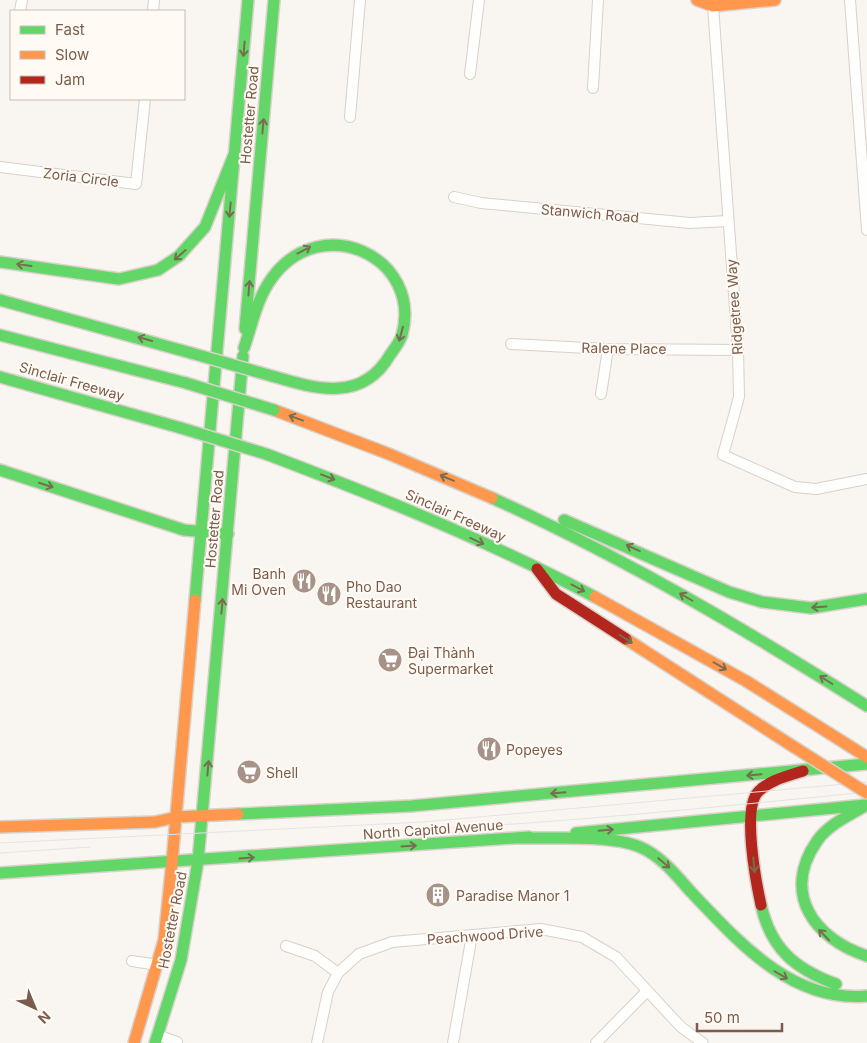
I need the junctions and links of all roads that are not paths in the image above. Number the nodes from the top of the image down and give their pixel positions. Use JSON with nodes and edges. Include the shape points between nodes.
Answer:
{"nodes":[{"id":1,"x":248,"y":0,"type":"edge"},
{"id":2,"x":274,"y":0,"type":"edge"},
{"id":3,"x":360,"y":0,"type":"edge"},
{"id":4,"x":479,"y":0,"type":"edge"},
{"id":5,"x":598,"y":0,"type":"edge"},
{"id":6,"x":697,"y":0,"type":"edge"},
{"id":7,"x":775,"y":0,"type":"edge"},
{"id":8,"x":850,"y":0,"type":"edge"},
{"id":9,"x":713,"y":6,"type":"junction"},
{"id":10,"x":470,"y":74,"type":"dead end"},
{"id":11,"x":593,"y":88,"type":"dead end"},
{"id":12,"x":144,"y":100,"type":"edge"},
{"id":13,"x":350,"y":117,"type":"dead end"},
{"id":14,"x":235,"y":152,"type":"junction"},
{"id":15,"x":0,"y":167,"type":"edge"},
{"id":16,"x":454,"y":197,"type":"dead end"},
{"id":17,"x":727,"y":221,"type":"junction"},
{"id":18,"x":867,"y":230,"type":"edge"},
{"id":19,"x":0,"y":262,"type":"edge"},
{"id":20,"x":0,"y":300,"type":"edge"},
{"id":21,"x":0,"y":335,"type":"edge"},
{"id":22,"x":511,"y":344,"type":"dead end"},
{"id":23,"x":244,"y":348,"type":"junction"},
{"id":24,"x":608,"y":349,"type":"junction"},
{"id":25,"x":738,"y":350,"type":"junction"},
{"id":26,"x":0,"y":377,"type":"edge"},
{"id":27,"x":601,"y":394,"type":"dead end"},
{"id":28,"x":0,"y":470,"type":"edge"},
{"id":29,"x":867,"y":479,"type":"edge"},
{"id":30,"x":475,"y":490,"type":"junction"},
{"id":31,"x":202,"y":533,"type":"junction"},
{"id":32,"x":228,"y":534,"type":"junction"},
{"id":33,"x":534,"y":566,"type":"junction"},
{"id":34,"x":867,"y":599,"type":"edge"},
{"id":35,"x":867,"y":706,"type":"edge"},
{"id":36,"x":867,"y":757,"type":"edge"},
{"id":37,"x":867,"y":764,"type":"edge"},
{"id":38,"x":803,"y":771,"type":"junction"},
{"id":39,"x":867,"y":793,"type":"edge"},
{"id":40,"x":867,"y":805,"type":"edge"},
{"id":41,"x":750,"y":816,"type":"junction"},
{"id":42,"x":203,"y":817,"type":"junction"},
{"id":43,"x":177,"y":818,"type":"junction"},
{"id":44,"x":0,"y":827,"type":"edge"},
{"id":45,"x":516,"y":838,"type":"junction"},
{"id":46,"x":198,"y":861,"type":"junction"},
{"id":47,"x":172,"y":862,"type":"junction"},
{"id":48,"x":0,"y":873,"type":"edge"},
{"id":49,"x":472,"y":935,"type":"junction"},
{"id":50,"x":286,"y":946,"type":"dead end"},
{"id":51,"x":867,"y":956,"type":"edge"},
{"id":52,"x":132,"y":961,"type":"dead end"},
{"id":53,"x":158,"y":965,"type":"junction"},
{"id":54,"x":338,"y":973,"type":"junction"},
{"id":55,"x":867,"y":988,"type":"edge"},
{"id":56,"x":647,"y":991,"type":"junction"},
{"id":57,"x":867,"y":996,"type":"edge"},
{"id":58,"x":156,"y":1039,"type":"edge"},
{"id":59,"x":177,"y":1042,"type":"dead end"},
{"id":60,"x":134,"y":1043,"type":"edge"},
{"id":61,"x":317,"y":1043,"type":"edge"},
{"id":62,"x":453,"y":1043,"type":"edge"},
{"id":63,"x":596,"y":1043,"type":"edge"},
{"id":64,"x":703,"y":1043,"type":"edge"}],
"edges":[{"from":1,"to":14,"type":"main road","name":"Hostetter Road","one_way":true},
{"from":23,"to":2,"type":"main road","name":"Hostetter Road","one_way":true},
{"from":3,"to":13,"type":"street"},
{"from":4,"to":10,"type":"street"},
{"from":5,"to":11,"type":"street"},
{"from":6,"to":9,"type":"main road"},
{"from":7,"to":9,"type":"main road"},
{"from":8,"to":18,"type":"street"},
{"from":9,"to":17,"type":"street","name":"Ridgetree Way"},
{"from":12,"to":15,"type":"street","name":"Zoria Circle","via":[[136,184]]},
{"from":14,"to":19,"type":"main road","one_way":true,"via":[[205,227],[183,252],[158,270],[119,279]]},
{"from":14,"to":31,"type":"main road","name":"Hostetter Road","one_way":true},
{"from":16,"to":17,"type":"street","name":"Stanwich Road","via":[[480,203],[690,223]]},
{"from":17,"to":25,"type":"street","name":"Ridgetree Way"},
{"from":23,"to":20,"type":"main road","one_way":true,"bridge":true,"via":[[276,271],[301,252],[325,243],[349,244],[380,260],[397,283],[404,315],[398,345],[380,369],[361,382],[340,389],[308,386]]},
{"from":30,"to":21,"type":"main road","name":"Sinclair Freeway","one_way":true,"bridge":true,"via":[[374,447],[274,410]]},
{"from":22,"to":24,"type":"street","name":"Ralene Place"},
{"from":23,"to":32,"type":"main road","name":"Hostetter Road"},
{"from":24,"to":25,"type":"street","name":"Ralene Place"},
{"from":24,"to":27,"type":"street"},
{"from":25,"to":29,"type":"street","name":"Ridgetree Way","via":[[739,397],[722,455],[795,487],[816,489]]},
{"from":26,"to":33,"type":"main road","name":"Sinclair Freeway","one_way":true,"bridge":true,"via":[[266,454],[364,490]]},
{"from":28,"to":31,"type":"main road","one_way":true},
{"from":34,"to":30,"type":"main road","one_way":true,"via":[[811,608],[746,598],[594,532]]},
{"from":35,"to":30,"type":"main road","name":"Sinclair Freeway","one_way":true,"via":[[771,645],[672,589]]},
{"from":31,"to":32,"type":"main road"},
{"from":31,"to":43,"type":"main road","name":"Hostetter Road"},
{"from":42,"to":32,"type":"main road","name":"Hostetter Road","one_way":true},
{"from":33,"to":36,"type":"main road","name":"Sinclair Freeway","one_way":true,"via":[[656,629]]},
{"from":33,"to":39,"type":"main road","one_way":true,"bridge":true,"via":[[556,594]]},
{"from":37,"to":38,"type":"main road","name":"North Capitol Avenue"},
{"from":38,"to":41,"type":"main road","via":[[760,789],[753,800]]},
{"from":38,"to":42,"type":"main road","name":"North Capitol Avenue","one_way":true,"via":[[411,806]]},
{"from":40,"to":41,"type":"main road","name":"North Capitol Avenue"},
{"from":51,"to":40,"type":"main road","one_way":true,"via":[[842,949],[821,932],[807,910],[803,882],[817,841],[840,820]]},
{"from":45,"to":41,"type":"main road","name":"North Capitol Avenue","one_way":true},
{"from":41,"to":55,"type":"main road","one_way":true,"via":[[760,908],[778,946],[820,979]]},
{"from":42,"to":43,"type":"main road","name":"North Capitol Avenue"},
{"from":42,"to":46,"type":"main road","name":"Hostetter Road"},
{"from":43,"to":44,"type":"main road","name":"North Capitol Avenue","via":[[155,822]]},
{"from":43,"to":47,"type":"main road","name":"Hostetter Road"},
{"from":46,"to":45,"type":"main road","name":"North Capitol Avenue","one_way":true},
{"from":45,"to":57,"type":"main road","one_way":true,"via":[[620,842],[641,848],[671,869],[739,942],[775,972],[818,990]]},
{"from":46,"to":47,"type":"main road","name":"North Capitol Avenue"},
{"from":46,"to":58,"type":"main road","name":"Hostetter Road","via":[[181,960]]},
{"from":47,"to":48,"type":"main road","name":"North Capitol Avenue"},
{"from":47,"to":53,"type":"main road","name":"Hostetter Road","via":[[172,888]]},
{"from":49,"to":54,"type":"street","name":"Peachwood Drive","via":[[392,942],[359,954]]},
{"from":49,"to":56,"type":"street","name":"Peachwood Drive","via":[[541,929],[582,937],[616,958]]},
{"from":49,"to":62,"type":"street"},
{"from":50,"to":54,"type":"street","via":[[315,956]]},
{"from":52,"to":53,"type":"street","name":"Hostetter Road"},
{"from":53,"to":60,"type":"main road","name":"Hostetter Road"},
{"from":54,"to":61,"type":"street","name":"Peachwood Drive","via":[[328,992]]},
{"from":56,"to":63,"type":"street"},
{"from":56,"to":64,"type":"street","name":"Peachwood Drive","via":[[681,1026]]},
{"from":58,"to":59,"type":"street","name":"Hostetter Road"}]}
